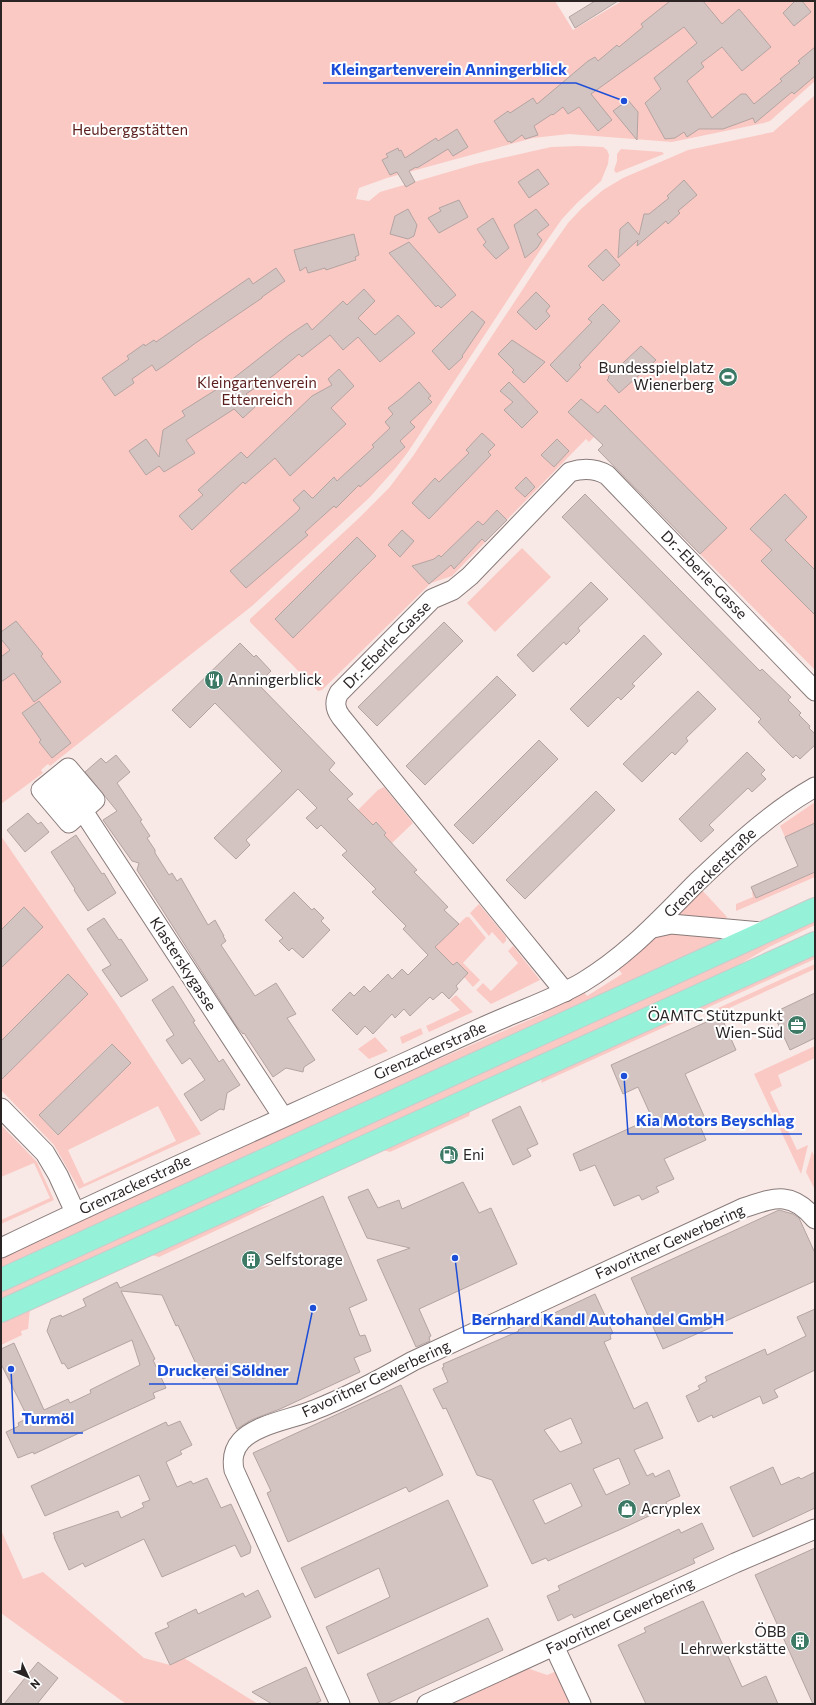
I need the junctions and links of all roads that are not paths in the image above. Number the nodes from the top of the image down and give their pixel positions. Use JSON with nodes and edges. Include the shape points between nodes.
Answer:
{"nodes":[{"id":1,"x":815,"y":691,"type":"edge"},
{"id":2,"x":60,"y":784,"type":"dead end"},
{"id":3,"x":815,"y":787,"type":"edge"},
{"id":4,"x":815,"y":909,"type":"edge"},
{"id":5,"x":653,"y":928,"type":"junction"},
{"id":6,"x":761,"y":932,"type":"junction"},
{"id":7,"x":815,"y":943,"type":"edge"},
{"id":8,"x":565,"y":992,"type":"junction"},
{"id":9,"x":1,"y":1108,"type":"edge"},
{"id":10,"x":283,"y":1117,"type":"junction"},
{"id":11,"x":75,"y":1212,"type":"junction"},
{"id":12,"x":815,"y":1218,"type":"edge"},
{"id":13,"x":1,"y":1248,"type":"edge"},
{"id":14,"x":1,"y":1280,"type":"edge"},
{"id":15,"x":1,"y":1311,"type":"edge"},
{"id":16,"x":815,"y":1529,"type":"edge"},
{"id":17,"x":554,"y":1646,"type":"junction"},
{"id":18,"x":340,"y":1704,"type":"edge"},
{"id":19,"x":427,"y":1704,"type":"edge"},
{"id":20,"x":581,"y":1704,"type":"edge"}],
"edges":[{"from":1,"to":8,"type":"street","name":"Dr.-Eberle-Gasse","via":[[607,476],[600,471],[580,469],[570,472],[470,576],[453,590],[432,599],[339,693],[335,704],[341,717]]},
{"from":2,"to":10,"type":"street","name":"Klasterskygasse","via":[[83,811]]},
{"from":3,"to":5,"type":"street","name":"Grenzackerstraße","via":[[761,824],[697,882]]},
{"from":4,"to":6,"type":"main road","name":"Grenzackerstraße"},
{"from":5,"to":6,"type":"street","via":[[671,924]]},
{"from":5,"to":8,"type":"street","name":"Grenzackerstraße","via":[[604,968]]},
{"from":6,"to":14,"type":"main road","name":"Grenzackerstraße"},
{"from":7,"to":15,"type":"main road"},
{"from":8,"to":10,"type":"street","name":"Grenzackerstraße"},
{"from":9,"to":11,"type":"street","via":[[45,1153]]},
{"from":10,"to":11,"type":"street","name":"Grenzackerstraße"},
{"from":11,"to":13,"type":"street","name":"Grenzackerstraße"},
{"from":12,"to":18,"type":"street","name":"Favoritner Gewerbering","via":[[802,1206],[785,1199],[770,1199],[743,1208],[413,1361],[381,1380],[314,1410],[265,1427],[240,1441],[232,1460],[234,1470]]},
{"from":16,"to":17,"type":"street","name":"Favoritner Gewerbering"},
{"from":17,"to":19,"type":"street","name":"Favoritner Gewerbering"},
{"from":17,"to":20,"type":"street"}]}
